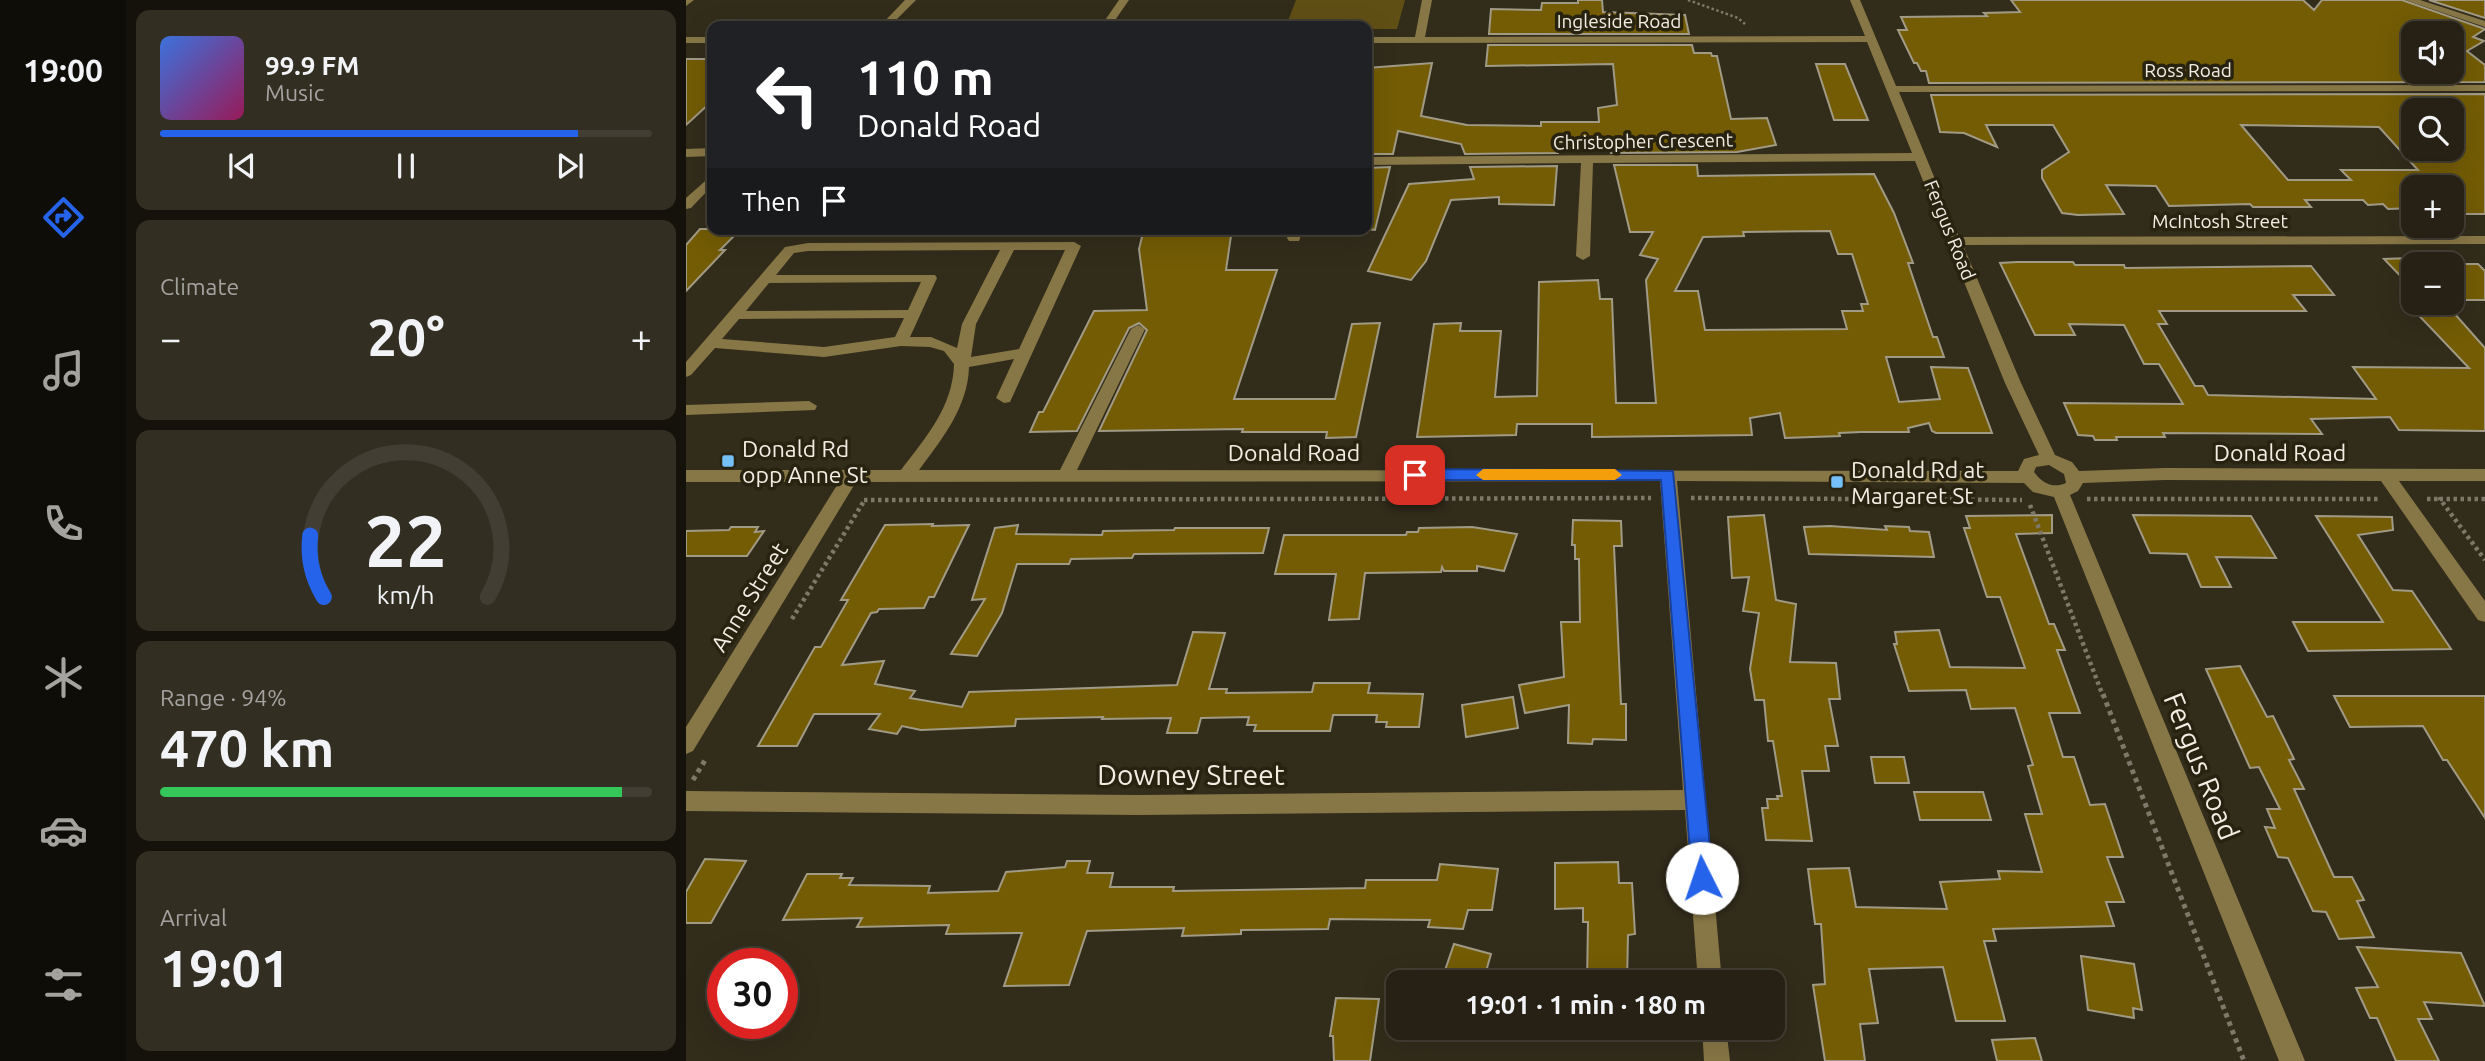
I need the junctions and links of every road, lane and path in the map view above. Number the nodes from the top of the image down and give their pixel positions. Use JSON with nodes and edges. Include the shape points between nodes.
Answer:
{"nodes":[{"id":1,"x":911,"y":0,"type":"edge"},
{"id":2,"x":1124,"y":0,"type":"edge"},
{"id":3,"x":1427,"y":0,"type":"edge"},
{"id":4,"x":1688,"y":0,"type":"edge"},
{"id":5,"x":1855,"y":0,"type":"edge"},
{"id":6,"x":2410,"y":0,"type":"edge"},
{"id":7,"x":890,"y":21,"type":"edge"},
{"id":8,"x":1109,"y":21,"type":"edge"},
{"id":9,"x":2485,"y":24,"type":"edge"},
{"id":10,"x":1760,"y":38,"type":"junction"},
{"id":11,"x":1871,"y":39,"type":"junction"},
{"id":12,"x":686,"y":40,"type":"edge"},
{"id":13,"x":707,"y":40,"type":"edge"},
{"id":14,"x":1372,"y":40,"type":"edge"},
{"id":15,"x":1419,"y":40,"type":"junction"},
{"id":16,"x":2485,"y":88,"type":"edge"},
{"id":17,"x":1892,"y":89,"type":"junction"},
{"id":18,"x":707,"y":152,"type":"edge"},
{"id":19,"x":686,"y":153,"type":"edge"},
{"id":20,"x":1920,"y":157,"type":"junction"},
{"id":21,"x":1587,"y":159,"type":"junction"},
{"id":22,"x":1372,"y":161,"type":"edge"},
{"id":23,"x":707,"y":184,"type":"edge"},
{"id":24,"x":686,"y":205,"type":"edge"},
{"id":25,"x":2485,"y":240,"type":"edge"},
{"id":26,"x":1955,"y":241,"type":"junction"},
{"id":27,"x":1009,"y":246,"type":"junction"},
{"id":28,"x":1583,"y":256,"type":"dead end"},
{"id":29,"x":765,"y":279,"type":"junction"},
{"id":30,"x":914,"y":314,"type":"junction"},
{"id":31,"x":734,"y":315,"type":"junction"},
{"id":32,"x":1138,"y":329,"type":"dead end"},
{"id":33,"x":901,"y":341,"type":"junction"},
{"id":34,"x":711,"y":342,"type":"junction"},
{"id":35,"x":1024,"y":353,"type":"junction"},
{"id":36,"x":961,"y":363,"type":"junction"},
{"id":37,"x":686,"y":372,"type":"edge"},
{"id":38,"x":1004,"y":398,"type":"dead end"},
{"id":39,"x":809,"y":406,"type":"dead end"},
{"id":40,"x":686,"y":410,"type":"edge"},
{"id":41,"x":2049,"y":459,"type":"junction"},
{"id":42,"x":852,"y":475,"type":"junction"},
{"id":43,"x":906,"y":475,"type":"junction"},
{"id":44,"x":1066,"y":475,"type":"junction"},
{"id":45,"x":1668,"y":475,"type":"junction"},
{"id":46,"x":2386,"y":475,"type":"junction"},
{"id":47,"x":2485,"y":475,"type":"edge"},
{"id":48,"x":686,"y":476,"type":"edge"},
{"id":49,"x":2028,"y":477,"type":"junction"},
{"id":50,"x":2075,"y":477,"type":"junction"},
{"id":51,"x":2061,"y":496,"type":"junction"},
{"id":52,"x":2403,"y":499,"type":"junction"},
{"id":53,"x":2440,"y":499,"type":"junction"},
{"id":54,"x":2485,"y":499,"type":"edge"},
{"id":55,"x":2028,"y":500,"type":"dead end"},
{"id":56,"x":2485,"y":560,"type":"edge"},
{"id":57,"x":2485,"y":615,"type":"edge"},
{"id":58,"x":686,"y":745,"type":"edge"},
{"id":59,"x":1696,"y":800,"type":"junction"},
{"id":60,"x":686,"y":801,"type":"edge"},
{"id":61,"x":1709,"y":970,"type":"edge"},
{"id":62,"x":1715,"y":1040,"type":"edge"},
{"id":63,"x":1717,"y":1061,"type":"edge"},
{"id":64,"x":2292,"y":1061,"type":"edge"}],
"edges":[{"from":1,"to":7,"type":"street"},
{"from":2,"to":8,"type":"street"},
{"from":3,"to":15,"type":"street"},
{"from":4,"to":10,"type":"path","via":[[1738,18]]},
{"from":5,"to":11,"type":"street","name":"Fergus Road"},
{"from":6,"to":9,"type":"street"},
{"from":10,"to":11,"type":"street","name":"Ingleside Road"},
{"from":10,"to":15,"type":"street","name":"Ingleside Road"},
{"from":11,"to":17,"type":"street","name":"Fergus Road"},
{"from":12,"to":13,"type":"street"},
{"from":14,"to":15,"type":"street","name":"Ingleside Road"},
{"from":16,"to":17,"type":"street","name":"Ross Road"},
{"from":17,"to":20,"type":"street","name":"Fergus Road"},
{"from":18,"to":19,"type":"street"},
{"from":20,"to":21,"type":"street","name":"Christopher Crescent"},
{"from":20,"to":26,"type":"street","name":"Fergus Road"},
{"from":21,"to":22,"type":"street","name":"Christopher Crescent"},
{"from":21,"to":28,"type":"street"},
{"from":23,"to":24,"type":"street"},
{"from":25,"to":26,"type":"street","name":"McIntosh Street"},
{"from":26,"to":41,"type":"street","name":"Fergus Road"},
{"from":27,"to":29,"type":"street","via":[[808,247],[790,250]]},
{"from":27,"to":35,"type":"street","via":[[1074,246]]},
{"from":27,"to":36,"type":"street","via":[[969,324]]},
{"from":29,"to":30,"type":"street","via":[[930,278]]},
{"from":29,"to":31,"type":"street"},
{"from":30,"to":31,"type":"street"},
{"from":30,"to":33,"type":"street"},
{"from":31,"to":34,"type":"street"},
{"from":32,"to":44,"type":"street"},
{"from":33,"to":34,"type":"street","via":[[824,352]]},
{"from":33,"to":36,"type":"street","via":[[942,344]]},
{"from":34,"to":37,"type":"street"},
{"from":35,"to":36,"type":"street"},
{"from":35,"to":38,"type":"street"},
{"from":36,"to":43,"type":"street","via":[[961,384],[950,411]]},
{"from":39,"to":40,"type":"street"},
{"from":41,"to":49,"type":"street","via":[[2030,463]]},
{"from":41,"to":50,"type":"street"},
{"from":42,"to":43,"type":"street","name":"Donald Road"},
{"from":42,"to":48,"type":"street","name":"Donald Road"},
{"from":42,"to":58,"type":"street","name":"Anne Street"},
{"from":43,"to":44,"type":"street","name":"Donald Road"},
{"from":44,"to":45,"type":"street","name":"Donald Road"},
{"from":45,"to":49,"type":"street","name":"Donald Road"},
{"from":45,"to":59,"type":"street"},
{"from":46,"to":47,"type":"street","name":"Donald Road"},
{"from":46,"to":50,"type":"street","name":"Donald Road"},
{"from":46,"to":52,"type":"street"},
{"from":49,"to":51,"type":"street","via":[[2037,487]]},
{"from":50,"to":51,"type":"street","via":[[2072,487]]},
{"from":51,"to":52,"type":"path"},
{"from":51,"to":55,"type":"path"},
{"from":51,"to":64,"type":"street","name":"Fergus Road"},
{"from":52,"to":53,"type":"path"},
{"from":52,"to":57,"type":"street"},
{"from":53,"to":54,"type":"path"},
{"from":53,"to":56,"type":"path"},
{"from":59,"to":60,"type":"street","name":"Downey Street","via":[[1139,805]]},
{"from":59,"to":61,"type":"street"},
{"from":62,"to":63,"type":"street"}]}
